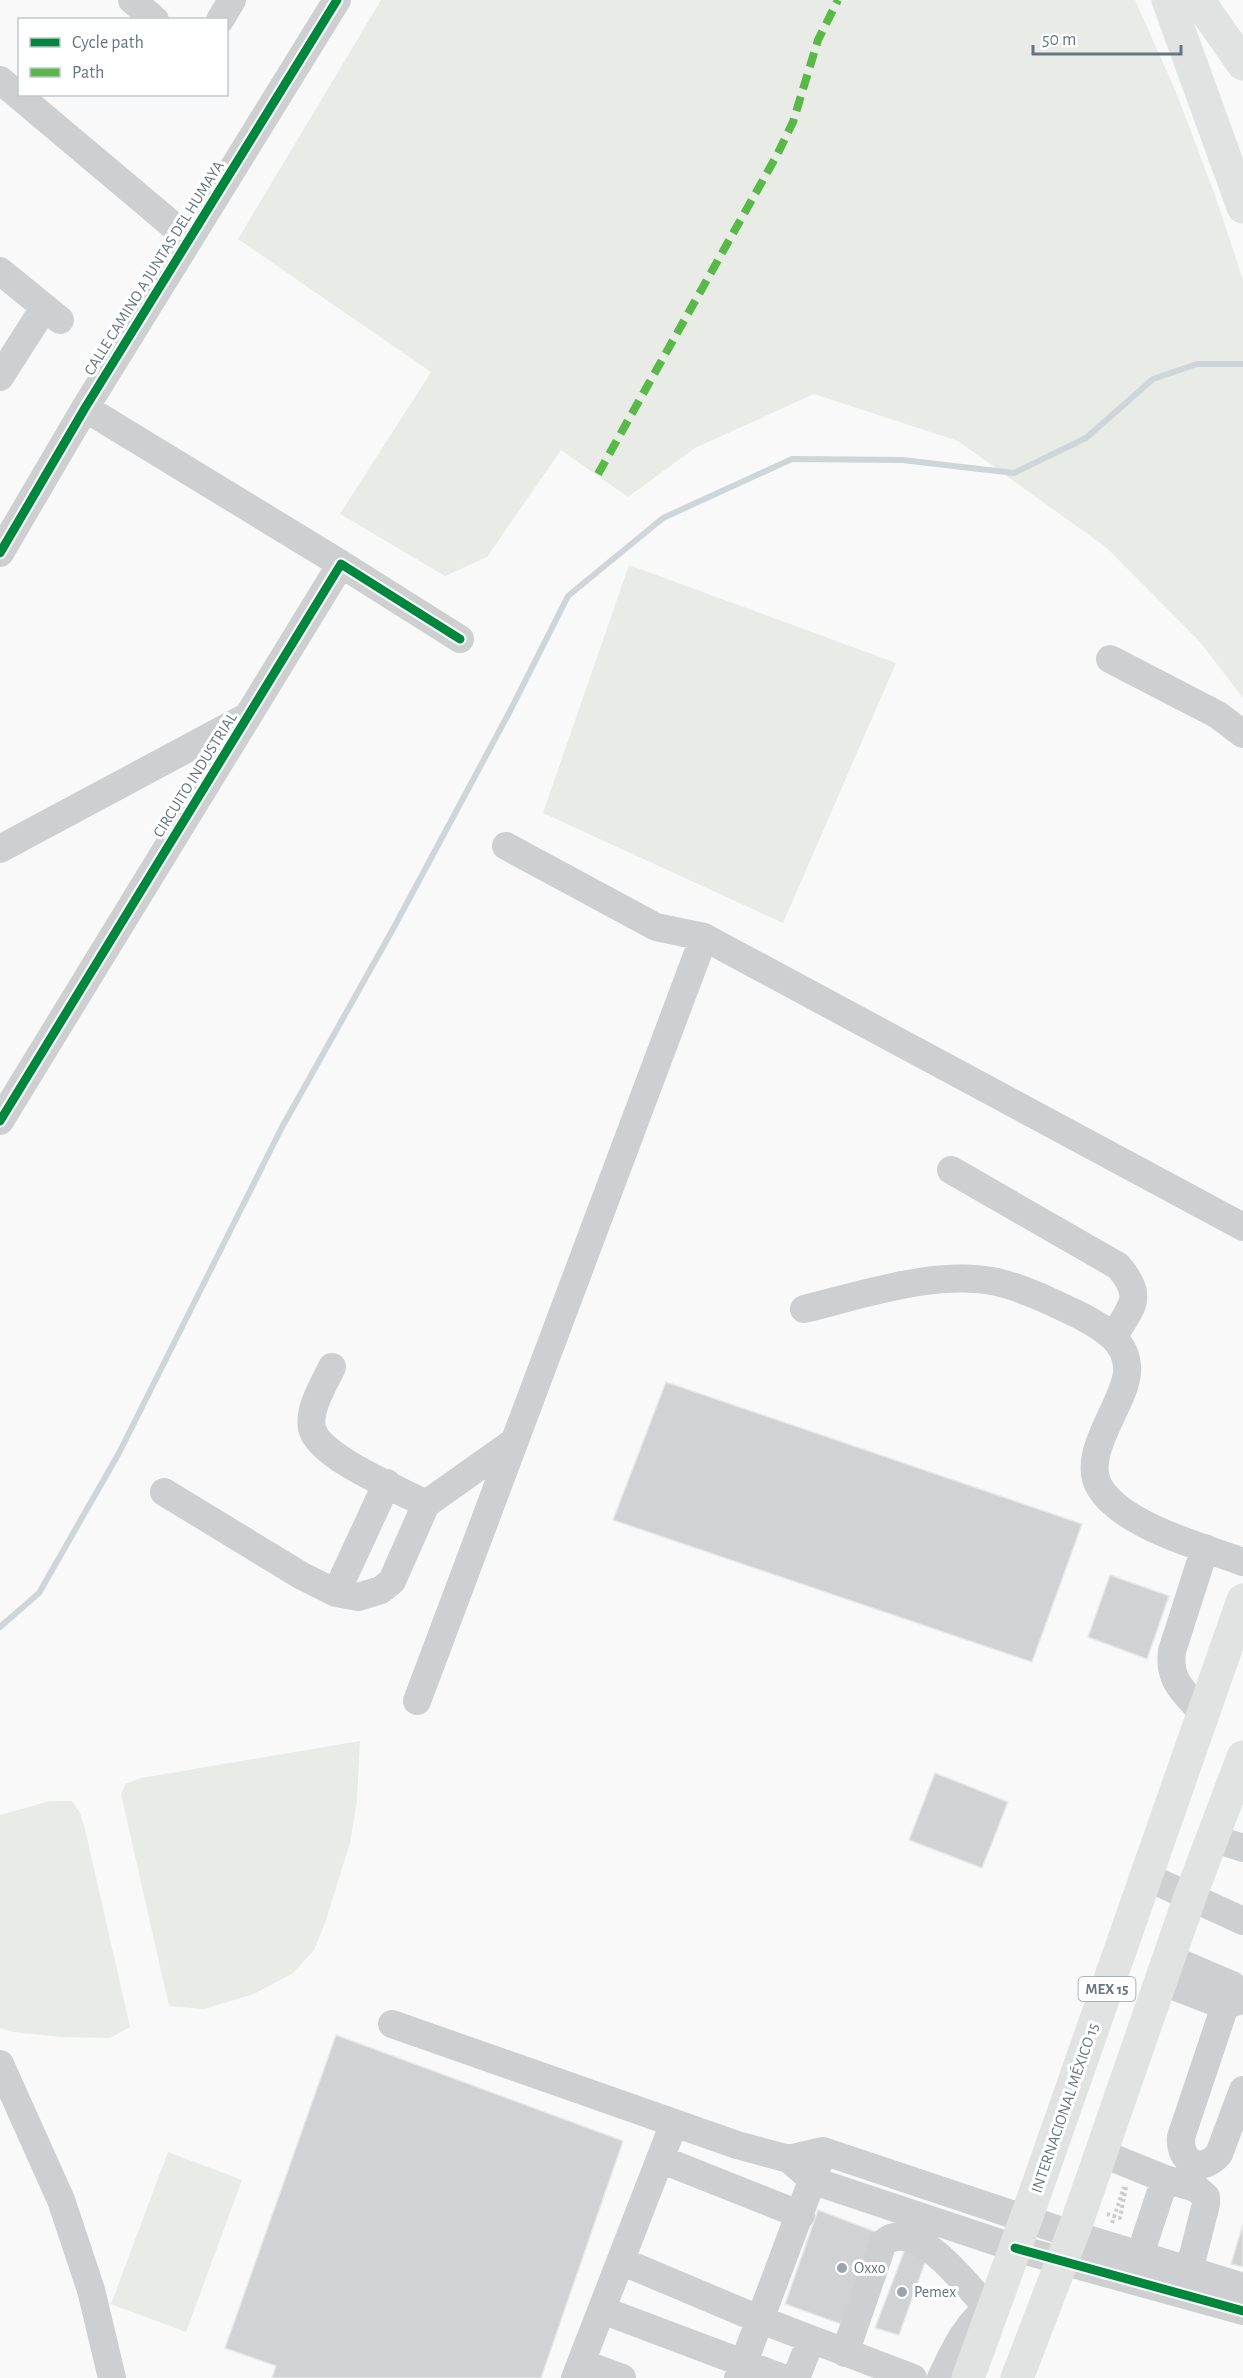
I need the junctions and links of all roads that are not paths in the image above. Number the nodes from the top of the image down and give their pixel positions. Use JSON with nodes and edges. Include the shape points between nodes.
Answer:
{"nodes":[{"id":1,"x":132,"y":0,"type":"edge"},
{"id":2,"x":232,"y":0,"type":"edge"},
{"id":3,"x":337,"y":0,"type":"edge"},
{"id":4,"x":1168,"y":0,"type":"edge"},
{"id":5,"x":1198,"y":0,"type":"edge"},
{"id":6,"x":153,"y":18,"type":"edge"},
{"id":7,"x":221,"y":18,"type":"edge"},
{"id":8,"x":1243,"y":64,"type":"edge"},
{"id":9,"x":0,"y":80,"type":"edge"},
{"id":10,"x":18,"y":95,"type":"edge"},
{"id":11,"x":19,"y":96,"type":"edge"},
{"id":12,"x":1243,"y":207,"type":"edge"},
{"id":13,"x":189,"y":238,"type":"junction"},
{"id":14,"x":0,"y":271,"type":"edge"},
{"id":15,"x":0,"y":377,"type":"edge"},
{"id":16,"x":85,"y":408,"type":"junction"},
{"id":17,"x":0,"y":554,"type":"edge"},
{"id":18,"x":341,"y":564,"type":"junction"},
{"id":19,"x":460,"y":639,"type":"dead end"},
{"id":20,"x":1110,"y":658,"type":"dead end"},
{"id":21,"x":249,"y":715,"type":"junction"},
{"id":22,"x":1243,"y":734,"type":"edge"},
{"id":23,"x":506,"y":846,"type":"dead end"},
{"id":24,"x":0,"y":849,"type":"edge"},
{"id":25,"x":704,"y":937,"type":"junction"},
{"id":26,"x":0,"y":1121,"type":"edge"},
{"id":27,"x":951,"y":1170,"type":"dead end"},
{"id":28,"x":1243,"y":1227,"type":"edge"},
{"id":29,"x":804,"y":1309,"type":"dead end"},
{"id":30,"x":1113,"y":1337,"type":"junction"},
{"id":31,"x":332,"y":1367,"type":"dead end"},
{"id":32,"x":515,"y":1441,"type":"junction"},
{"id":33,"x":387,"y":1483,"type":"junction"},
{"id":34,"x":164,"y":1492,"type":"dead end"},
{"id":35,"x":426,"y":1504,"type":"junction"},
{"id":36,"x":1205,"y":1548,"type":"junction"},
{"id":37,"x":1243,"y":1562,"type":"edge"},
{"id":38,"x":336,"y":1593,"type":"junction"},
{"id":39,"x":1243,"y":1600,"type":"edge"},
{"id":40,"x":417,"y":1701,"type":"dead end"},
{"id":41,"x":1203,"y":1713,"type":"junction"},
{"id":42,"x":1240,"y":1776,"type":"edge"},
{"id":43,"x":1212,"y":1838,"type":"junction"},
{"id":44,"x":1243,"y":1848,"type":"edge"},
{"id":45,"x":1147,"y":1877,"type":"junction"},
{"id":46,"x":1190,"y":1897,"type":"junction"},
{"id":47,"x":1243,"y":1921,"type":"edge"},
{"id":48,"x":1165,"y":1970,"type":"junction"},
{"id":49,"x":1236,"y":1997,"type":"edge"},
{"id":50,"x":392,"y":2024,"type":"dead end"},
{"id":51,"x":0,"y":2064,"type":"edge"},
{"id":52,"x":1243,"y":2090,"type":"edge"},
{"id":53,"x":674,"y":2123,"type":"junction"},
{"id":54,"x":823,"y":2151,"type":"junction"},
{"id":55,"x":1101,"y":2152,"type":"junction"},
{"id":56,"x":660,"y":2159,"type":"junction"},
{"id":57,"x":789,"y":2159,"type":"junction"},
{"id":58,"x":1165,"y":2179,"type":"junction"},
{"id":59,"x":813,"y":2181,"type":"junction"},
{"id":60,"x":801,"y":2215,"type":"junction"},
{"id":61,"x":1021,"y":2234,"type":"junction"},
{"id":62,"x":1069,"y":2239,"type":"junction"},
{"id":63,"x":1140,"y":2256,"type":"junction"},
{"id":64,"x":621,"y":2261,"type":"junction"},
{"id":65,"x":1189,"y":2271,"type":"junction"},
{"id":66,"x":1243,"y":2287,"type":"edge"},
{"id":67,"x":991,"y":2304,"type":"junction"},
{"id":68,"x":602,"y":2310,"type":"junction"},
{"id":69,"x":1243,"y":2311,"type":"edge"},
{"id":70,"x":761,"y":2320,"type":"junction"},
{"id":71,"x":811,"y":2340,"type":"junction"},
{"id":72,"x":845,"y":2353,"type":"junction"},
{"id":73,"x":741,"y":2370,"type":"edge"},
{"id":74,"x":578,"y":2371,"type":"edge"},
{"id":75,"x":112,"y":2378,"type":"edge"},
{"id":76,"x":622,"y":2378,"type":"edge"},
{"id":77,"x":783,"y":2378,"type":"edge"},
{"id":78,"x":796,"y":2378,"type":"edge"},
{"id":79,"x":913,"y":2378,"type":"edge"},
{"id":80,"x":941,"y":2378,"type":"edge"},
{"id":81,"x":968,"y":2378,"type":"edge"},
{"id":82,"x":1017,"y":2378,"type":"edge"}],
"edges":[{"from":1,"to":6,"type":"street"},
{"from":2,"to":7,"type":"street"},
{"from":3,"to":13,"type":"street","name":"CALLE CAMINO A JUNTAS DEL HUMAYA"},
{"from":4,"to":12,"type":"main road"},
{"from":5,"to":8,"type":"main road"},
{"from":9,"to":10,"type":"street"},
{"from":11,"to":13,"type":"street"},
{"from":13,"to":16,"type":"street","name":"CALLE CAMINO A JUNTAS DEL HUMAYA"},
{"from":14,"to":15,"type":"street","via":[[52,314]]},
{"from":16,"to":17,"type":"street","name":"CALLE CAMINO A JUNTAS DEL HUMAYA"},
{"from":16,"to":18,"type":"street"},
{"from":18,"to":19,"type":"street"},
{"from":18,"to":21,"type":"street","name":"CIRCUITO INDUSTRIAL"},
{"from":20,"to":22,"type":"street","via":[[1218,715]]},
{"from":21,"to":24,"type":"street"},
{"from":21,"to":26,"type":"street","name":"CIRCUITO INDUSTRIAL"},
{"from":23,"to":25,"type":"street","via":[[656,927]]},
{"from":25,"to":28,"type":"street"},
{"from":25,"to":32,"type":"street"},
{"from":27,"to":30,"type":"street","via":[[1118,1266],[1135,1292],[1132,1305]]},
{"from":29,"to":30,"type":"street","via":[[956,1278],[997,1282],[1048,1300],[1099,1325]]},
{"from":30,"to":36,"type":"street","via":[[1127,1359],[1127,1375],[1097,1451],[1094,1476],[1115,1507],[1134,1520]]},
{"from":31,"to":33,"type":"street","via":[[315,1404],[311,1426],[316,1438],[336,1457]]},
{"from":32,"to":35,"type":"street"},
{"from":32,"to":40,"type":"street"},
{"from":33,"to":35,"type":"street"},
{"from":33,"to":38,"type":"street"},
{"from":34,"to":38,"type":"street"},
{"from":35,"to":38,"type":"street","via":[[392,1581],[381,1590],[358,1597]]},
{"from":36,"to":37,"type":"street"},
{"from":36,"to":41,"type":"street","via":[[1170,1666],[1180,1688]]},
{"from":39,"to":41,"type":"main road","name":"INTERNACIONAL MÉXICO 15","number":"MEX 15"},
{"from":41,"to":45,"type":"main road","name":"INTERNACIONAL MÉXICO 15","number":"MEX 15"},
{"from":42,"to":43,"type":"main road","number":"MEX 15"},
{"from":43,"to":44,"type":"street"},
{"from":43,"to":46,"type":"main road","number":"MEX 15"},
{"from":45,"to":46,"type":"street"},
{"from":45,"to":61,"type":"main road","name":"INTERNACIONAL MÉXICO 15","number":"MEX 15"},
{"from":46,"to":47,"type":"street"},
{"from":46,"to":48,"type":"main road","number":"MEX 15"},
{"from":48,"to":49,"type":"street"},
{"from":48,"to":55,"type":"main road","number":"MEX 15"},
{"from":49,"to":52,"type":"street","via":[[1181,2137],[1180,2147],[1186,2158],[1203,2165],[1219,2154]]},
{"from":50,"to":53,"type":"street"},
{"from":51,"to":75,"type":"street","via":[[61,2200],[91,2290]]},
{"from":53,"to":56,"type":"street"},
{"from":53,"to":57,"type":"street"},
{"from":54,"to":57,"type":"street"},
{"from":54,"to":59,"type":"street"},
{"from":54,"to":61,"type":"street"},
{"from":55,"to":58,"type":"street"},
{"from":55,"to":62,"type":"main road","number":"MEX 15"},
{"from":56,"to":60,"type":"street"},
{"from":56,"to":64,"type":"street"},
{"from":57,"to":59,"type":"street"},
{"from":58,"to":63,"type":"street"},
{"from":58,"to":65,"type":"street","via":[[1196,2188],[1206,2197]]},
{"from":59,"to":60,"type":"street"},
{"from":59,"to":61,"type":"street"},
{"from":60,"to":70,"type":"street"},
{"from":61,"to":62,"type":"street"},
{"from":61,"to":67,"type":"main road","name":"INTERNACIONAL MÉXICO 15","number":"MEX 15"},
{"from":62,"to":63,"type":"street"},
{"from":62,"to":69,"type":"street"},
{"from":62,"to":82,"type":"main road","number":"MEX 15"},
{"from":63,"to":65,"type":"street"},
{"from":64,"to":68,"type":"street"},
{"from":64,"to":70,"type":"street"},
{"from":65,"to":66,"type":"street"},
{"from":67,"to":72,"type":"street","via":[[939,2256],[921,2243],[896,2235],[882,2243]]},
{"from":67,"to":80,"type":"street","via":[[969,2325]]},
{"from":67,"to":81,"type":"main road","name":"INTERNACIONAL MÉXICO 15","number":"MEX 15"},
{"from":68,"to":73,"type":"street"},
{"from":68,"to":74,"type":"street"},
{"from":70,"to":71,"type":"street"},
{"from":70,"to":73,"type":"street"},
{"from":71,"to":72,"type":"street"},
{"from":71,"to":78,"type":"street"},
{"from":72,"to":79,"type":"street"},
{"from":73,"to":77,"type":"street"},
{"from":74,"to":76,"type":"street"}]}
